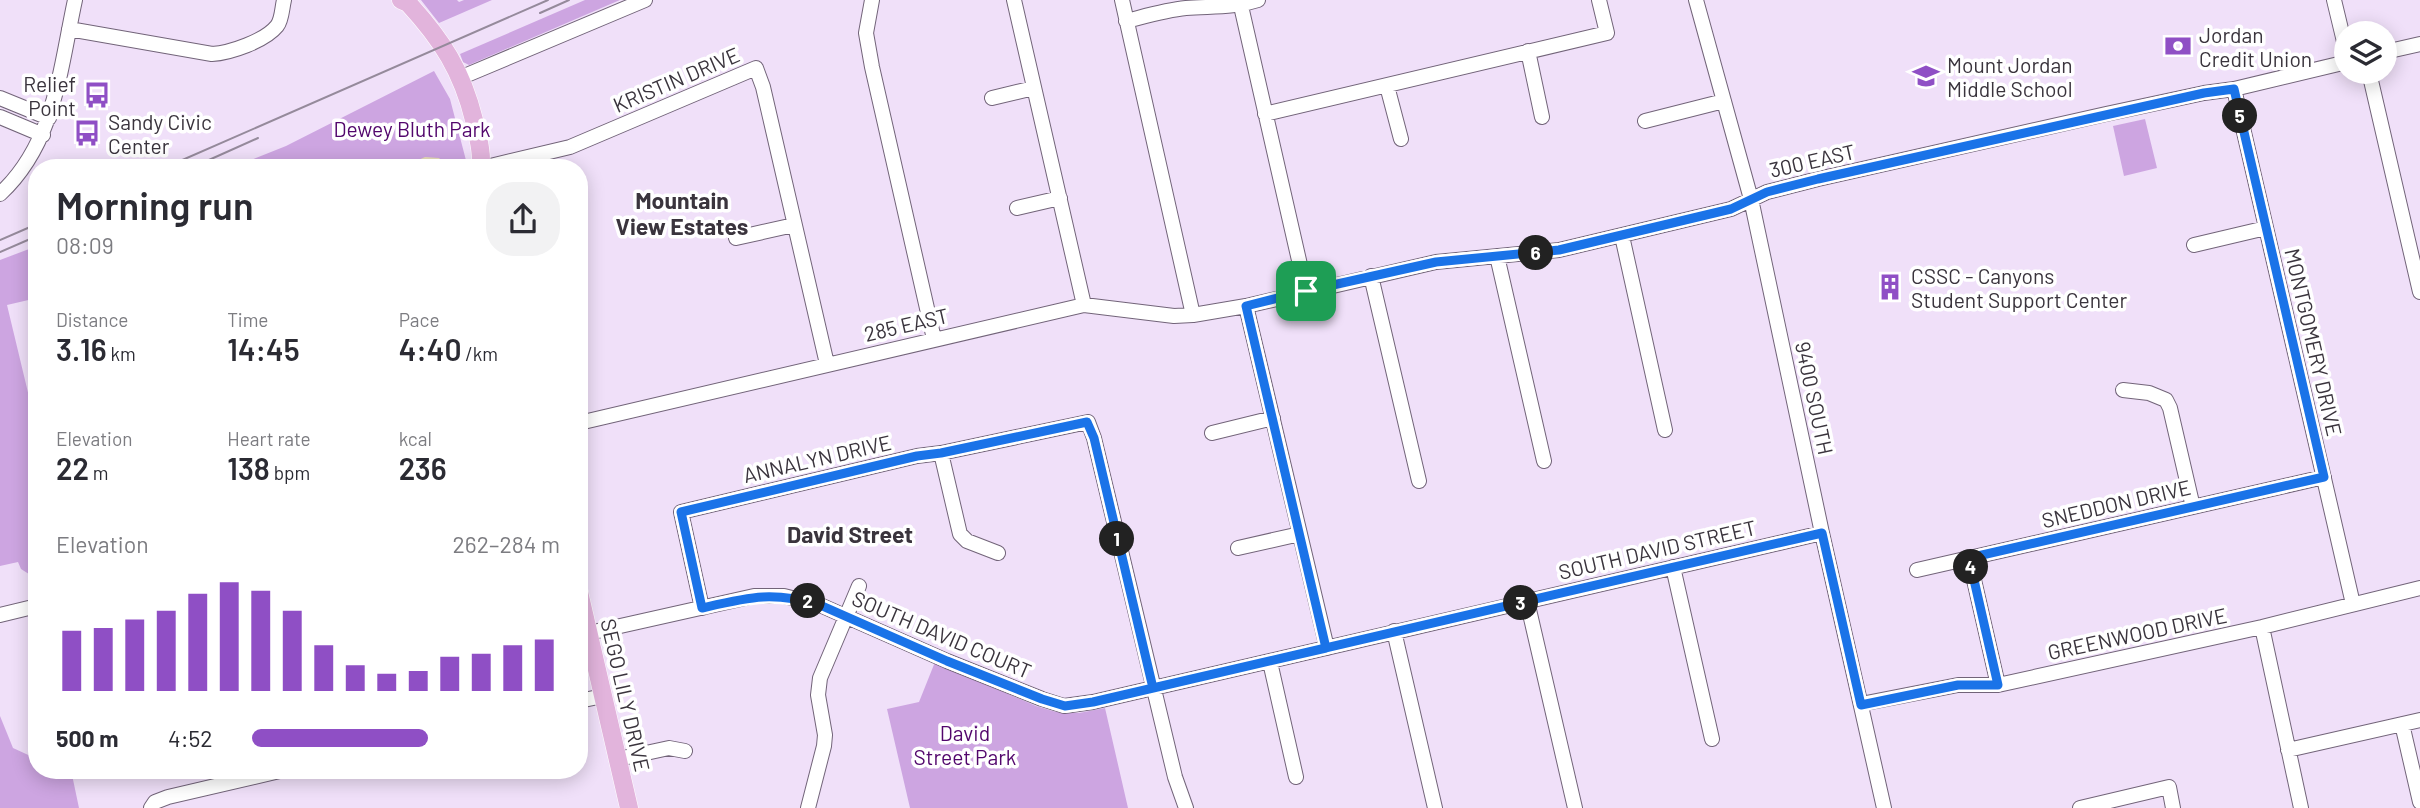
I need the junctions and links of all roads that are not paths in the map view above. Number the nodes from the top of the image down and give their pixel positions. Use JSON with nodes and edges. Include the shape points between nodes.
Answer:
{"nodes":[{"id":1,"x":75,"y":0,"type":"edge"},
{"id":2,"x":284,"y":0,"type":"edge"},
{"id":3,"x":399,"y":0,"type":"edge"},
{"id":4,"x":645,"y":0,"type":"edge"},
{"id":5,"x":872,"y":0,"type":"edge"},
{"id":6,"x":1014,"y":0,"type":"edge"},
{"id":7,"x":1122,"y":0,"type":"edge"},
{"id":8,"x":1258,"y":0,"type":"edge"},
{"id":9,"x":1599,"y":0,"type":"edge"},
{"id":10,"x":1696,"y":0,"type":"edge"},
{"id":11,"x":2334,"y":0,"type":"edge"},
{"id":12,"x":1241,"y":6,"type":"junction"},
{"id":13,"x":1126,"y":20,"type":"junction"},
{"id":14,"x":2339,"y":21,"type":"edge"},
{"id":15,"x":69,"y":29,"type":"junction"},
{"id":16,"x":2420,"y":44,"type":"edge"},
{"id":17,"x":2397,"y":49,"type":"edge"},
{"id":18,"x":1528,"y":51,"type":"junction"},
{"id":19,"x":2334,"y":65,"type":"edge"},
{"id":20,"x":461,"y":78,"type":"junction"},
{"id":21,"x":2372,"y":84,"type":"edge"},
{"id":22,"x":1387,"y":86,"type":"junction"},
{"id":23,"x":1034,"y":88,"type":"junction"},
{"id":24,"x":2234,"y":89,"type":"junction"},
{"id":25,"x":0,"y":98,"type":"edge"},
{"id":26,"x":992,"y":98,"type":"dead end"},
{"id":27,"x":1724,"y":101,"type":"junction"},
{"id":28,"x":1265,"y":114,"type":"junction"},
{"id":29,"x":0,"y":117,"type":"edge"},
{"id":30,"x":1542,"y":117,"type":"dead end"},
{"id":31,"x":49,"y":118,"type":"junction"},
{"id":32,"x":1645,"y":121,"type":"dead end"},
{"id":33,"x":43,"y":135,"type":"junction"},
{"id":34,"x":1401,"y":139,"type":"dead end"},
{"id":35,"x":29,"y":159,"type":"edge"},
{"id":36,"x":476,"y":159,"type":"edge"},
{"id":37,"x":482,"y":159,"type":"edge"},
{"id":38,"x":520,"y":159,"type":"edge"},
{"id":39,"x":28,"y":161,"type":"edge"},
{"id":40,"x":0,"y":194,"type":"edge"},
{"id":41,"x":1060,"y":198,"type":"junction"},
{"id":42,"x":1751,"y":199,"type":"junction"},
{"id":43,"x":1017,"y":208,"type":"dead end"},
{"id":44,"x":794,"y":225,"type":"junction"},
{"id":45,"x":2266,"y":228,"type":"junction"},
{"id":46,"x":1622,"y":236,"type":"junction"},
{"id":47,"x":736,"y":238,"type":"dead end"},
{"id":48,"x":2194,"y":245,"type":"dead end"},
{"id":49,"x":1497,"y":256,"type":"junction"},
{"id":50,"x":1371,"y":276,"type":"junction"},
{"id":51,"x":1306,"y":291,"type":"junction"},
{"id":52,"x":2420,"y":292,"type":"edge"},
{"id":53,"x":1084,"y":305,"type":"junction"},
{"id":54,"x":1246,"y":306,"type":"junction"},
{"id":55,"x":1193,"y":315,"type":"junction"},
{"id":56,"x":934,"y":339,"type":"junction"},
{"id":57,"x":827,"y":364,"type":"junction"},
{"id":58,"x":2123,"y":390,"type":"dead end"},
{"id":59,"x":1273,"y":418,"type":"junction"},
{"id":60,"x":588,"y":421,"type":"edge"},
{"id":61,"x":1665,"y":430,"type":"dead end"},
{"id":62,"x":1212,"y":433,"type":"dead end"},
{"id":63,"x":941,"y":453,"type":"junction"},
{"id":64,"x":1544,"y":461,"type":"dead end"},
{"id":65,"x":2324,"y":477,"type":"junction"},
{"id":66,"x":1419,"y":481,"type":"dead end"},
{"id":67,"x":2193,"y":507,"type":"junction"},
{"id":68,"x":1822,"y":533,"type":"junction"},
{"id":69,"x":1300,"y":534,"type":"junction"},
{"id":70,"x":1238,"y":548,"type":"dead end"},
{"id":71,"x":998,"y":553,"type":"dead end"},
{"id":72,"x":1969,"y":558,"type":"junction"},
{"id":73,"x":1673,"y":567,"type":"junction"},
{"id":74,"x":1917,"y":570,"type":"dead end"},
{"id":75,"x":859,"y":586,"type":"dead end"},
{"id":76,"x":2420,"y":588,"type":"edge"},
{"id":77,"x":1527,"y":601,"type":"junction"},
{"id":78,"x":2353,"y":604,"type":"junction"},
{"id":79,"x":702,"y":608,"type":"junction"},
{"id":80,"x":28,"y":609,"type":"edge"},
{"id":81,"x":0,"y":615,"type":"edge"},
{"id":82,"x":846,"y":617,"type":"junction"},
{"id":83,"x":2262,"y":627,"type":"junction"},
{"id":84,"x":588,"y":629,"type":"edge"},
{"id":85,"x":1394,"y":631,"type":"junction"},
{"id":86,"x":589,"y":633,"type":"junction"},
{"id":87,"x":1326,"y":648,"type":"junction"},
{"id":88,"x":1270,"y":662,"type":"junction"},
{"id":89,"x":1998,"y":685,"type":"junction"},
{"id":90,"x":1153,"y":688,"type":"junction"},
{"id":91,"x":603,"y":696,"type":"junction"},
{"id":92,"x":588,"y":699,"type":"edge"},
{"id":93,"x":1093,"y":702,"type":"joint"},
{"id":94,"x":1861,"y":705,"type":"junction"},
{"id":95,"x":2420,"y":720,"type":"edge"},
{"id":96,"x":2402,"y":724,"type":"junction"},
{"id":97,"x":1712,"y":739,"type":"dead end"},
{"id":98,"x":2288,"y":750,"type":"junction"},
{"id":99,"x":685,"y":751,"type":"dead end"},
{"id":100,"x":618,"y":759,"type":"junction"},
{"id":101,"x":1296,"y":777,"type":"dead end"},
{"id":102,"x":245,"y":779,"type":"edge"},
{"id":103,"x":2420,"y":802,"type":"edge"},
{"id":104,"x":151,"y":808,"type":"edge"},
{"id":105,"x":629,"y":808,"type":"edge"},
{"id":106,"x":808,"y":808,"type":"edge"},
{"id":107,"x":1186,"y":808,"type":"edge"},
{"id":108,"x":1435,"y":808,"type":"edge"},
{"id":109,"x":1575,"y":808,"type":"edge"},
{"id":110,"x":1884,"y":808,"type":"edge"},
{"id":111,"x":2080,"y":808,"type":"edge"},
{"id":112,"x":2173,"y":808,"type":"edge"},
{"id":113,"x":2301,"y":808,"type":"edge"}],
"edges":[{"from":1,"to":15,"type":"street"},
{"from":2,"to":15,"type":"street","via":[[279,24],[226,53]]},
{"from":3,"to":20,"type":"main road","via":[[437,37]]},
{"from":3,"to":36,"type":"main road","via":[[401,11],[445,70]]},
{"from":4,"to":20,"type":"street"},
{"from":5,"to":56,"type":"street","via":[[866,33],[870,56]]},
{"from":6,"to":23,"type":"street"},
{"from":7,"to":13,"type":"street"},
{"from":8,"to":12,"type":"street"},
{"from":9,"to":18,"type":"street","via":[[1607,33]]},
{"from":10,"to":27,"type":"street","name":"9400 SOUTH"},
{"from":11,"to":14,"type":"street"},
{"from":12,"to":13,"type":"street","via":[[1184,8]]},
{"from":12,"to":28,"type":"street"},
{"from":13,"to":55,"type":"street"},
{"from":15,"to":31,"type":"street"},
{"from":16,"to":17,"type":"street"},
{"from":18,"to":22,"type":"street"},
{"from":18,"to":30,"type":"street"},
{"from":19,"to":24,"type":"street","name":"300 EAST"},
{"from":20,"to":37,"type":"main road"},
{"from":21,"to":52,"type":"street"},
{"from":22,"to":28,"type":"street"},
{"from":22,"to":34,"type":"street"},
{"from":23,"to":26,"type":"street"},
{"from":23,"to":41,"type":"street"},
{"from":24,"to":42,"type":"street","name":"300 EAST","via":[[1818,179]]},
{"from":24,"to":45,"type":"street","name":"MONTGOMERY DRIVE"},
{"from":25,"to":31,"type":"street"},
{"from":27,"to":32,"type":"street"},
{"from":27,"to":42,"type":"street","name":"9400 SOUTH"},
{"from":28,"to":51,"type":"street"},
{"from":29,"to":33,"type":"street"},
{"from":31,"to":33,"type":"street"},
{"from":33,"to":35,"type":"street"},
{"from":38,"to":44,"type":"street","name":"KRISTIN DRIVE","via":[[570,147],[756,68]]},
{"from":39,"to":40,"type":"street"},
{"from":41,"to":43,"type":"street"},
{"from":41,"to":53,"type":"street"},
{"from":42,"to":46,"type":"street","name":"300 EAST","via":[[1731,209]]},
{"from":42,"to":68,"type":"street","name":"9400 SOUTH"},
{"from":44,"to":47,"type":"street"},
{"from":44,"to":57,"type":"street","name":"KRISTIN DRIVE"},
{"from":45,"to":48,"type":"street"},
{"from":45,"to":65,"type":"street","name":"MONTGOMERY DRIVE"},
{"from":46,"to":49,"type":"street","name":"300 EAST","via":[[1559,250]]},
{"from":46,"to":61,"type":"street"},
{"from":49,"to":50,"type":"street","name":"300 EAST","via":[[1436,262]]},
{"from":49,"to":64,"type":"street"},
{"from":50,"to":51,"type":"street","name":"300 EAST"},
{"from":50,"to":66,"type":"street"},
{"from":51,"to":54,"type":"street","name":"300 EAST"},
{"from":53,"to":55,"type":"street","name":"285 EAST"},
{"from":53,"to":56,"type":"street","name":"285 EAST"},
{"from":54,"to":55,"type":"street","name":"285 EAST"},
{"from":54,"to":59,"type":"street"},
{"from":56,"to":57,"type":"street","name":"285 EAST"},
{"from":57,"to":60,"type":"street","name":"285 EAST"},
{"from":58,"to":67,"type":"street","via":[[2166,400]]},
{"from":59,"to":62,"type":"street"},
{"from":59,"to":69,"type":"street"},
{"from":63,"to":71,"type":"street","via":[[960,534]]},
{"from":63,"to":79,"type":"street","name":"ANNALYN DRIVE","via":[[681,512]]},
{"from":63,"to":90,"type":"street","name":"ANNALYN DRIVE","via":[[1087,422]]},
{"from":65,"to":67,"type":"street","name":"SNEDDON DRIVE"},
{"from":65,"to":78,"type":"street","name":"MONTGOMERY DRIVE"},
{"from":67,"to":72,"type":"street","name":"SNEDDON DRIVE"},
{"from":68,"to":73,"type":"street","name":"SOUTH DAVID STREET"},
{"from":68,"to":94,"type":"street","name":"9400 SOUTH"},
{"from":69,"to":70,"type":"street"},
{"from":69,"to":87,"type":"street"},
{"from":72,"to":74,"type":"street","name":"SNEDDON DRIVE"},
{"from":72,"to":89,"type":"street"},
{"from":73,"to":77,"type":"street","name":"SOUTH DAVID STREET"},
{"from":73,"to":97,"type":"street"},
{"from":75,"to":82,"type":"street"},
{"from":76,"to":78,"type":"street","name":"GREENWOOD DRIVE"},
{"from":77,"to":85,"type":"street","name":"SOUTH DAVID STREET"},
{"from":77,"to":109,"type":"street"},
{"from":78,"to":83,"type":"street","name":"GREENWOOD DRIVE"},
{"from":79,"to":82,"type":"street","name":"SOUTH DAVID COURT","via":[[776,595],[820,605]]},
{"from":79,"to":86,"type":"street"},
{"from":80,"to":81,"type":"street"},
{"from":82,"to":93,"type":"street","name":"SOUTH DAVID COURT","via":[[1042,699],[1065,706]]},
{"from":82,"to":106,"type":"street","via":[[820,678],[825,735]]},
{"from":83,"to":89,"type":"street","name":"GREENWOOD DRIVE"},
{"from":83,"to":98,"type":"street"},
{"from":84,"to":86,"type":"main road","name":"SEGO LILY DRIVE"},
{"from":85,"to":87,"type":"street","name":"SOUTH DAVID STREET"},
{"from":85,"to":108,"type":"street"},
{"from":86,"to":91,"type":"main road","name":"SEGO LILY DRIVE"},
{"from":87,"to":88,"type":"street","name":"SOUTH DAVID STREET"},
{"from":88,"to":90,"type":"street","name":"SOUTH DAVID STREET"},
{"from":88,"to":101,"type":"street"},
{"from":89,"to":94,"type":"street","name":"GREENWOOD DRIVE","via":[[1958,685]]},
{"from":90,"to":93,"type":"street","name":"SOUTH DAVID STREET"},
{"from":90,"to":107,"type":"street"},
{"from":91,"to":92,"type":"street"},
{"from":91,"to":100,"type":"main road","name":"SEGO LILY DRIVE"},
{"from":94,"to":110,"type":"street","name":"9400 SOUTH"},
{"from":95,"to":96,"type":"street"},
{"from":96,"to":98,"type":"street"},
{"from":96,"to":103,"type":"street"},
{"from":98,"to":113,"type":"street"},
{"from":99,"to":100,"type":"street","via":[[669,748]]},
{"from":100,"to":105,"type":"main road","name":"SEGO LILY DRIVE"},
{"from":102,"to":104,"type":"street","via":[[167,797]]},
{"from":111,"to":112,"type":"street","via":[[2169,787]]}]}
